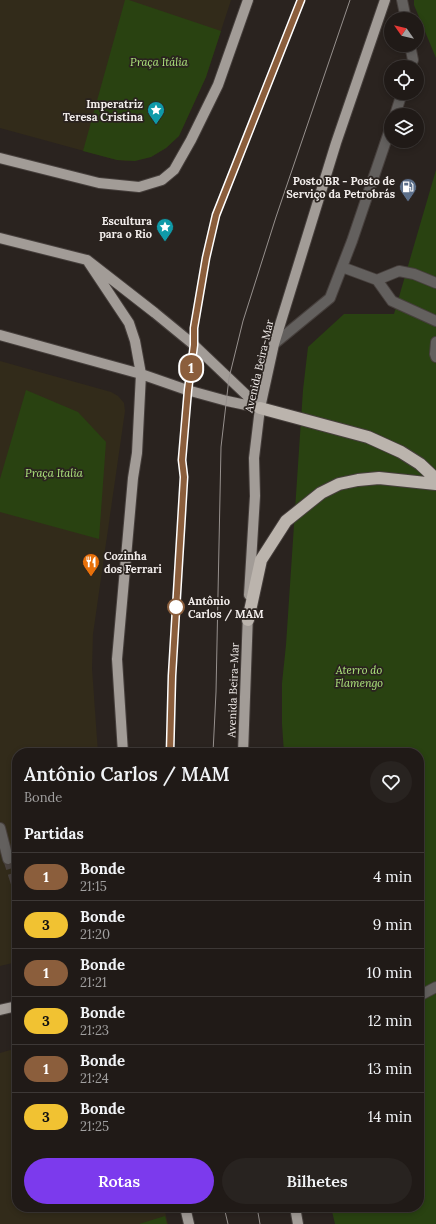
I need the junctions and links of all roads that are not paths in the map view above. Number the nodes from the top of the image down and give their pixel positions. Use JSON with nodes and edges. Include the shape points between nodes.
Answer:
{"nodes":[{"id":1,"x":248,"y":0,"type":"edge"},
{"id":2,"x":385,"y":0,"type":"edge"},
{"id":3,"x":402,"y":0,"type":"edge"},
{"id":4,"x":405,"y":12,"type":"edge"},
{"id":5,"x":384,"y":146,"type":"edge"},
{"id":6,"x":0,"y":158,"type":"edge"},
{"id":7,"x":0,"y":238,"type":"edge"},
{"id":8,"x":87,"y":260,"type":"junction"},
{"id":9,"x":342,"y":268,"type":"junction"},
{"id":10,"x":377,"y":280,"type":"junction"},
{"id":11,"x":436,"y":283,"type":"edge"},
{"id":12,"x":436,"y":321,"type":"edge"},
{"id":13,"x":0,"y":335,"type":"edge"},
{"id":14,"x":436,"y":342,"type":"edge"},
{"id":15,"x":274,"y":344,"type":"junction"},
{"id":16,"x":436,"y":357,"type":"edge"},
{"id":17,"x":141,"y":374,"type":"junction"},
{"id":18,"x":260,"y":408,"type":"junction"},
{"id":19,"x":436,"y":479,"type":"edge"},
{"id":20,"x":436,"y":484,"type":"edge"},
{"id":21,"x":248,"y":620,"type":"junction"},
{"id":22,"x":123,"y":748,"type":"edge"},
{"id":23,"x":243,"y":748,"type":"edge"},
{"id":24,"x":0,"y":828,"type":"edge"},
{"id":25,"x":8,"y":859,"type":"tunnel mouth"},
{"id":26,"x":436,"y":987,"type":"edge"},
{"id":27,"x":424,"y":993,"type":"edge"},
{"id":28,"x":12,"y":1007,"type":"edge"},
{"id":29,"x":0,"y":1010,"type":"edge"},
{"id":30,"x":186,"y":1212,"type":"edge"},
{"id":31,"x":296,"y":1212,"type":"edge"},
{"id":32,"x":189,"y":1224,"type":"edge"},
{"id":33,"x":298,"y":1224,"type":"edge"}],
"edges":[{"from":1,"to":6,"type":"main road","via":[[218,86],[174,170],[162,180],[139,187],[99,184]]},
{"from":2,"to":15,"type":"main road","name":"Avenida Beira-Mar","via":[[336,143]]},
{"from":3,"to":4,"type":"street"},
{"from":5,"to":9,"type":"street"},
{"from":7,"to":8,"type":"main road"},
{"from":8,"to":17,"type":"main road","via":[[129,323]]},
{"from":8,"to":18,"type":"main road","via":[[194,345]]},
{"from":9,"to":10,"type":"street"},
{"from":9,"to":15,"type":"street","via":[[330,298]]},
{"from":10,"to":11,"type":"street","via":[[399,271]]},
{"from":10,"to":12,"type":"street","via":[[392,301]]},
{"from":13,"to":17,"type":"main road"},
{"from":14,"to":16,"type":"street"},
{"from":15,"to":18,"type":"main road","name":"Avenida Beira-Mar"},
{"from":17,"to":18,"type":"main road","via":[[194,392]]},
{"from":17,"to":22,"type":"main road","via":[[137,453],[118,659]]},
{"from":18,"to":19,"type":"highway","via":[[368,437],[401,452],[420,464]]},
{"from":18,"to":21,"type":"main road","name":"Avenida Beira-Mar","via":[[254,458],[255,496]]},
{"from":20,"to":21,"type":"highway","via":[[379,478],[339,484],[321,493],[286,521],[261,560]]},
{"from":21,"to":23,"type":"main road","name":"Avenida Beira-Mar"},
{"from":24,"to":25,"type":"street"},
{"from":26,"to":27,"type":"street"},
{"from":28,"to":29,"type":"main road"},
{"from":30,"to":32,"type":"main road"},
{"from":31,"to":33,"type":"main road"}]}
